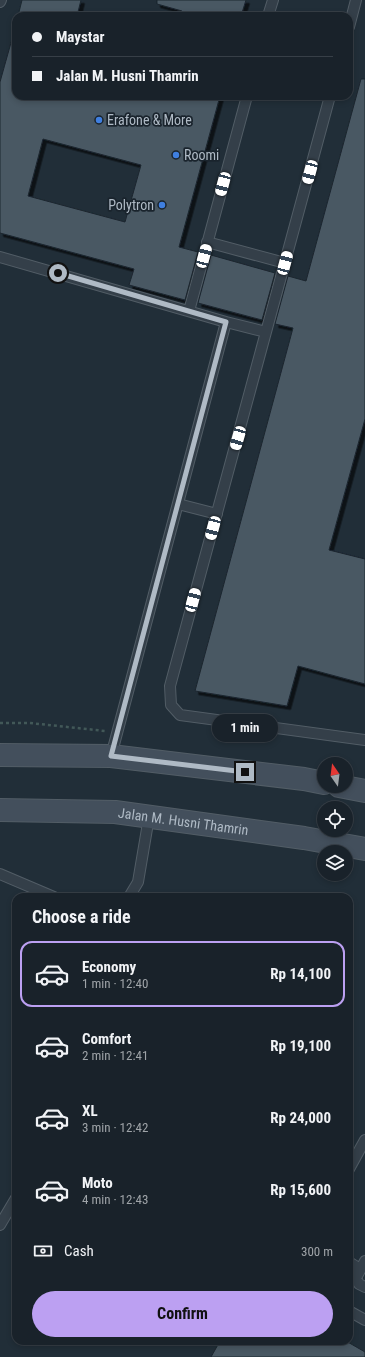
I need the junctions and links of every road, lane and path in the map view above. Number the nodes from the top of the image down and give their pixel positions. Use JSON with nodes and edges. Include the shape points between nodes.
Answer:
{"nodes":[{"id":1,"x":273,"y":0,"type":"edge"},
{"id":2,"x":356,"y":0,"type":"edge"},
{"id":3,"x":269,"y":12,"type":"edge"},
{"id":4,"x":353,"y":12,"type":"edge"},
{"id":5,"x":246,"y":100,"type":"edge"},
{"id":6,"x":329,"y":100,"type":"edge"},
{"id":7,"x":207,"y":242,"type":"junction"},
{"id":8,"x":0,"y":257,"type":"edge"},
{"id":9,"x":285,"y":263,"type":"junction"},
{"id":10,"x":189,"y":311,"type":"junction"},
{"id":11,"x":226,"y":322,"type":"junction"},
{"id":12,"x":266,"y":332,"type":"junction"},
{"id":13,"x":178,"y":504,"type":"junction"},
{"id":14,"x":217,"y":514,"type":"junction"},
{"id":15,"x":0,"y":723,"type":"edge"},
{"id":16,"x":118,"y":732,"type":"junction"},
{"id":17,"x":365,"y":740,"type":"edge"},
{"id":18,"x":0,"y":755,"type":"edge"},
{"id":19,"x":111,"y":756,"type":"junction"},
{"id":20,"x":317,"y":782,"type":"edge"},
{"id":21,"x":353,"y":789,"type":"edge"},
{"id":22,"x":365,"y":791,"type":"edge"},
{"id":23,"x":0,"y":810,"type":"edge"},
{"id":24,"x":149,"y":817,"type":"junction"},
{"id":25,"x":365,"y":849,"type":"edge"},
{"id":26,"x":0,"y":874,"type":"edge"},
{"id":27,"x":45,"y":893,"type":"edge"},
{"id":28,"x":131,"y":893,"type":"edge"},
{"id":29,"x":365,"y":1140,"type":"edge"},
{"id":30,"x":353,"y":1162,"type":"edge"},
{"id":31,"x":12,"y":1203,"type":"edge"},
{"id":32,"x":3,"y":1214,"type":"edge"},
{"id":33,"x":0,"y":1225,"type":"edge"},
{"id":34,"x":353,"y":1263,"type":"edge"},
{"id":35,"x":363,"y":1265,"type":"edge"},
{"id":36,"x":365,"y":1287,"type":"edge"},
{"id":37,"x":353,"y":1313,"type":"edge"},
{"id":38,"x":365,"y":1320,"type":"edge"}],
"edges":[{"from":1,"to":3,"type":"lane"},
{"from":2,"to":4,"type":"lane"},
{"from":5,"to":7,"type":"lane"},
{"from":6,"to":9,"type":"lane"},
{"from":7,"to":9,"type":"lane"},
{"from":7,"to":10,"type":"lane"},
{"from":8,"to":10,"type":"lane"},
{"from":9,"to":12,"type":"lane"},
{"from":10,"to":11,"type":"lane"},
{"from":11,"to":12,"type":"lane"},
{"from":11,"to":13,"type":"lane"},
{"from":12,"to":14,"type":"lane"},
{"from":13,"to":14,"type":"lane"},
{"from":13,"to":16,"type":"lane"},
{"from":14,"to":17,"type":"lane","via":[[170,686],[171,705],[180,715]]},
{"from":15,"to":16,"type":"path"},
{"from":16,"to":19,"type":"lane"},
{"from":18,"to":19,"type":"main road"},
{"from":19,"to":20,"type":"main road"},
{"from":21,"to":22,"type":"main road"},
{"from":23,"to":24,"type":"main road","name":"Jalan M. Husni Thamrin","via":[[115,812]]},
{"from":24,"to":25,"type":"main road","name":"Jalan M. Husni Thamrin"},
{"from":24,"to":28,"type":"lane","via":[[138,882]]},
{"from":26,"to":27,"type":"lane"},
{"from":29,"to":30,"type":"lane"},
{"from":31,"to":32,"type":"lane"},
{"from":32,"to":33,"type":"lane"},
{"from":34,"to":35,"type":"lane"},
{"from":35,"to":36,"type":"lane","via":[[356,1278],[359,1284]]},
{"from":37,"to":38,"type":"lane"}]}
